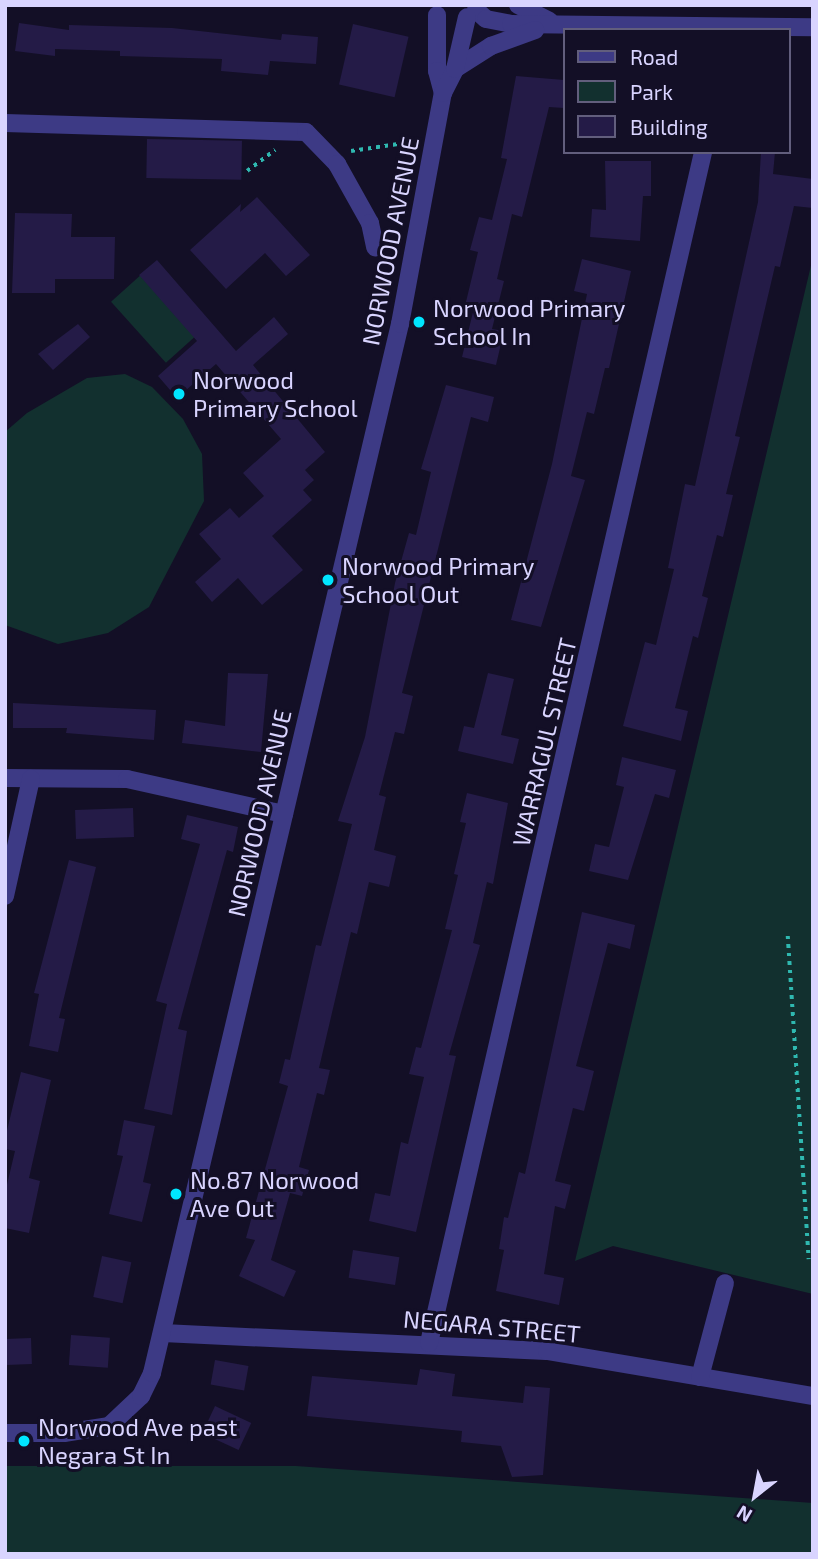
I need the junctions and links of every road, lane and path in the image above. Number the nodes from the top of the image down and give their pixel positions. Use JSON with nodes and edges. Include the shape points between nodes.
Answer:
{"nodes":[{"id":1,"x":518,"y":5,"type":"edge"},
{"id":2,"x":432,"y":10,"type":"edge"},
{"id":3,"x":474,"y":11,"type":"edge"},
{"id":4,"x":559,"y":25,"type":"junction"},
{"id":5,"x":813,"y":27,"type":"edge"},
{"id":6,"x":669,"y":28,"type":"edge"},
{"id":7,"x":760,"y":28,"type":"edge"},
{"id":8,"x":455,"y":69,"type":"junction"},
{"id":9,"x":443,"y":93,"type":"junction"},
{"id":10,"x":5,"y":123,"type":"edge"},
{"id":11,"x":703,"y":154,"type":"edge"},
{"id":12,"x":375,"y":247,"type":"dead end"},
{"id":13,"x":5,"y":778,"type":"edge"},
{"id":14,"x":31,"y":779,"type":"junction"},
{"id":15,"x":284,"y":814,"type":"junction"},
{"id":16,"x":5,"y":896,"type":"edge"},
{"id":17,"x":788,"y":936,"type":"dead end"},
{"id":18,"x":809,"y":1259,"type":"dead end"},
{"id":19,"x":725,"y":1283,"type":"dead end"},
{"id":20,"x":163,"y":1333,"type":"junction"},
{"id":21,"x":429,"y":1343,"type":"junction"},
{"id":22,"x":699,"y":1377,"type":"junction"},
{"id":23,"x":813,"y":1396,"type":"edge"},
{"id":24,"x":5,"y":1433,"type":"edge"}],
"edges":[{"from":1,"to":4,"type":"street"},
{"from":2,"to":3,"type":"street","via":[[452,20]]},
{"from":2,"to":9,"type":"street","name":"NORWOOD AVENUE"},
{"from":3,"to":4,"type":"street","via":[[486,19],[511,24]]},
{"from":3,"to":8,"type":"street","name":"NORWOOD AVENUE"},
{"from":4,"to":6,"type":"street"},
{"from":4,"to":8,"type":"street","via":[[524,32]]},
{"from":5,"to":7,"type":"street"},
{"from":8,"to":9,"type":"street","name":"NORWOOD AVENUE"},
{"from":9,"to":15,"type":"street","name":"NORWOOD AVENUE","via":[[403,312]]},
{"from":10,"to":12,"type":"street","via":[[306,132],[337,164],[370,223]]},
{"from":11,"to":21,"type":"street","name":"WARRAGUL STREET"},
{"from":13,"to":14,"type":"street"},
{"from":14,"to":15,"type":"street","via":[[127,779]]},
{"from":14,"to":16,"type":"street"},
{"from":15,"to":20,"type":"street","name":"NORWOOD AVENUE"},
{"from":17,"to":18,"type":"path"},
{"from":19,"to":22,"type":"street"},
{"from":20,"to":21,"type":"street","name":"NEGARA STREET"},
{"from":20,"to":24,"type":"street","name":"NORWOOD AVENUE","via":[[141,1396],[109,1426],[64,1433]]},
{"from":21,"to":22,"type":"street","name":"NEGARA STREET","via":[[547,1351]]},
{"from":22,"to":23,"type":"street","name":"NEGARA STREET"}]}
